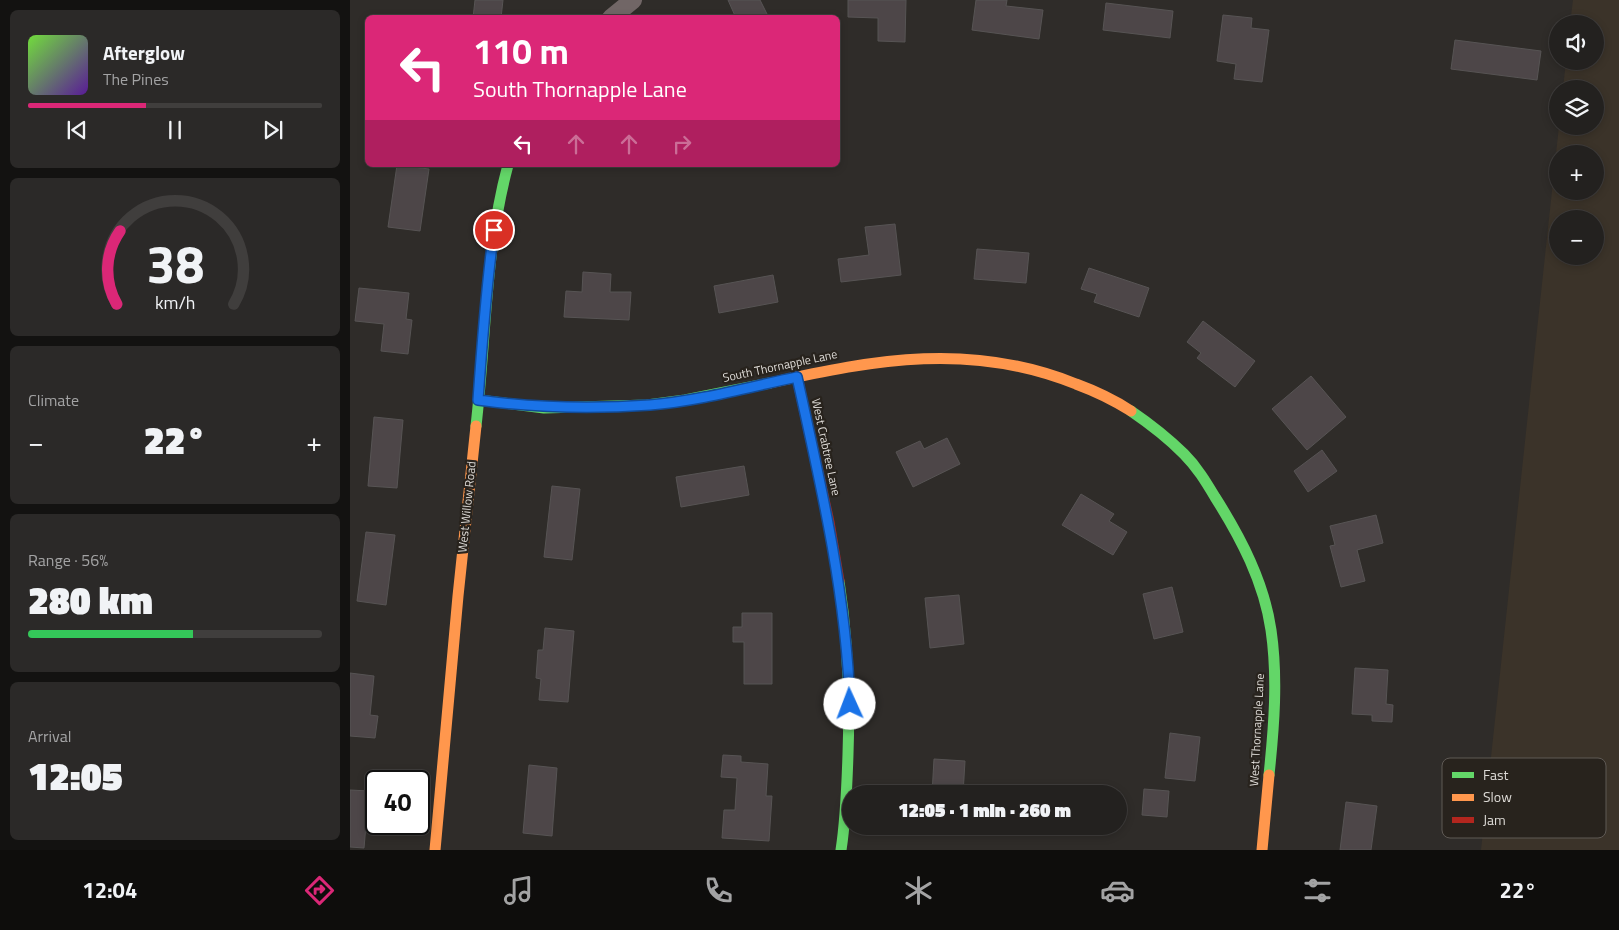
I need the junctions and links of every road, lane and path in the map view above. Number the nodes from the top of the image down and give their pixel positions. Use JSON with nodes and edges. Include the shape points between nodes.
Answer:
{"nodes":[{"id":1,"x":629,"y":1,"type":"edge"},
{"id":2,"x":614,"y":15,"type":"edge"},
{"id":3,"x":507,"y":167,"type":"edge"},
{"id":4,"x":797,"y":377,"type":"junction"},
{"id":5,"x":478,"y":400,"type":"junction"},
{"id":6,"x":1248,"y":555,"type":"joint"},
{"id":7,"x":435,"y":850,"type":"edge"},
{"id":8,"x":840,"y":850,"type":"edge"},
{"id":9,"x":1262,"y":850,"type":"edge"}],
"edges":[{"from":1,"to":2,"type":"street"},
{"from":3,"to":5,"type":"street","name":"West Willow Road","via":[[489,266]]},
{"from":4,"to":5,"type":"street","name":"South Thornapple Lane","via":[[651,405],[554,408]]},
{"from":4,"to":6,"type":"street","name":"South Thornapple Lane","via":[[846,366],[947,357],[1004,362],[1079,383],[1150,424],[1182,452],[1223,509]]},
{"from":4,"to":8,"type":"street","name":"West Crabtree Lane","via":[[826,511],[846,632],[850,704],[846,802]]},
{"from":5,"to":7,"type":"street","name":"West Willow Road"},
{"from":6,"to":9,"type":"street","name":"West Thornapple Lane","via":[[1261,590],[1275,667]]}]}
